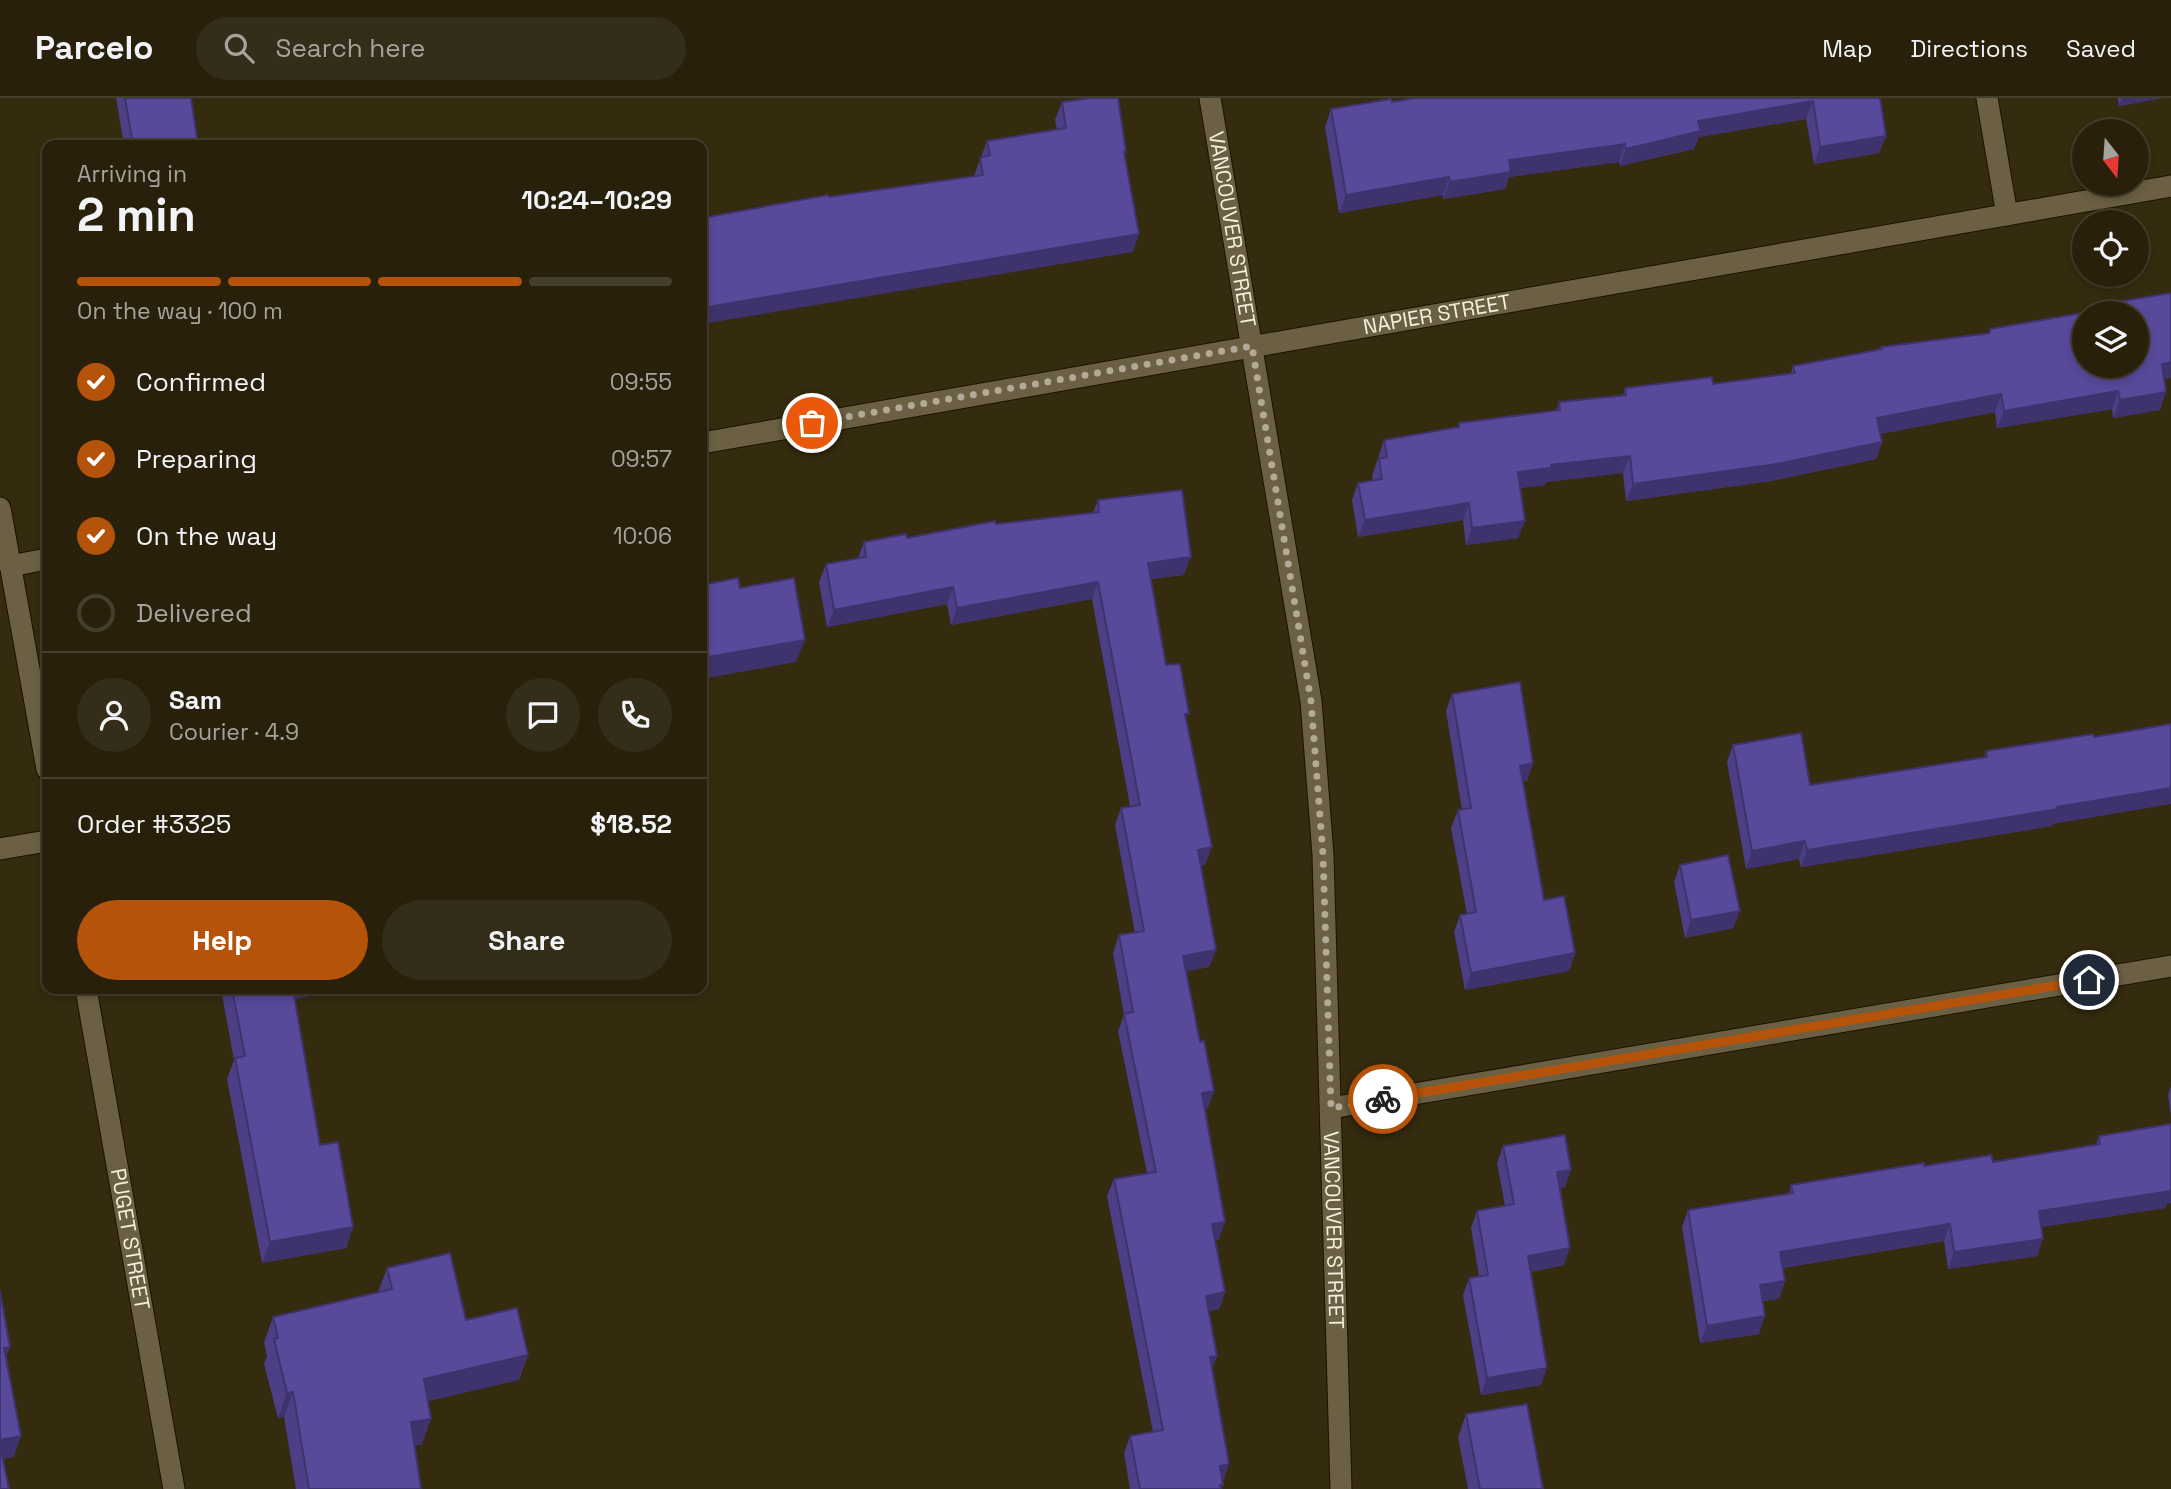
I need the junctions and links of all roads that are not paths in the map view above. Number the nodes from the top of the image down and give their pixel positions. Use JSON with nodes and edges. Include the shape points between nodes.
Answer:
{"nodes":[{"id":1,"x":1210,"y":98,"type":"edge"},
{"id":2,"x":1987,"y":98,"type":"edge"},
{"id":3,"x":2171,"y":186,"type":"edge"},
{"id":4,"x":2007,"y":215,"type":"junction"},
{"id":5,"x":1252,"y":346,"type":"junction"},
{"id":6,"x":707,"y":442,"type":"edge"},
{"id":7,"x":0,"y":508,"type":"edge"},
{"id":8,"x":42,"y":560,"type":"edge"},
{"id":9,"x":10,"y":566,"type":"junction"},
{"id":10,"x":42,"y":742,"type":"edge"},
{"id":11,"x":42,"y":842,"type":"edge"},
{"id":12,"x":0,"y":849,"type":"edge"},
{"id":13,"x":2171,"y":966,"type":"edge"},
{"id":14,"x":87,"y":994,"type":"edge"},
{"id":15,"x":1331,"y":1108,"type":"junction"},
{"id":16,"x":174,"y":1489,"type":"edge"},
{"id":17,"x":1341,"y":1489,"type":"edge"}],
"edges":[{"from":1,"to":5,"type":"street","name":"VANCOUVER STREET"},
{"from":2,"to":4,"type":"street"},
{"from":3,"to":4,"type":"street","name":"NAPIER STREET"},
{"from":4,"to":5,"type":"street","name":"NAPIER STREET"},
{"from":5,"to":6,"type":"street","name":"NAPIER STREET"},
{"from":5,"to":15,"type":"street","name":"VANCOUVER STREET","via":[[1311,701],[1323,855]]},
{"from":7,"to":9,"type":"street"},
{"from":8,"to":9,"type":"street"},
{"from":9,"to":10,"type":"street"},
{"from":11,"to":12,"type":"street"},
{"from":13,"to":15,"type":"street"},
{"from":14,"to":16,"type":"street","name":"PUGET STREET"},
{"from":15,"to":17,"type":"street","name":"VANCOUVER STREET"}]}
